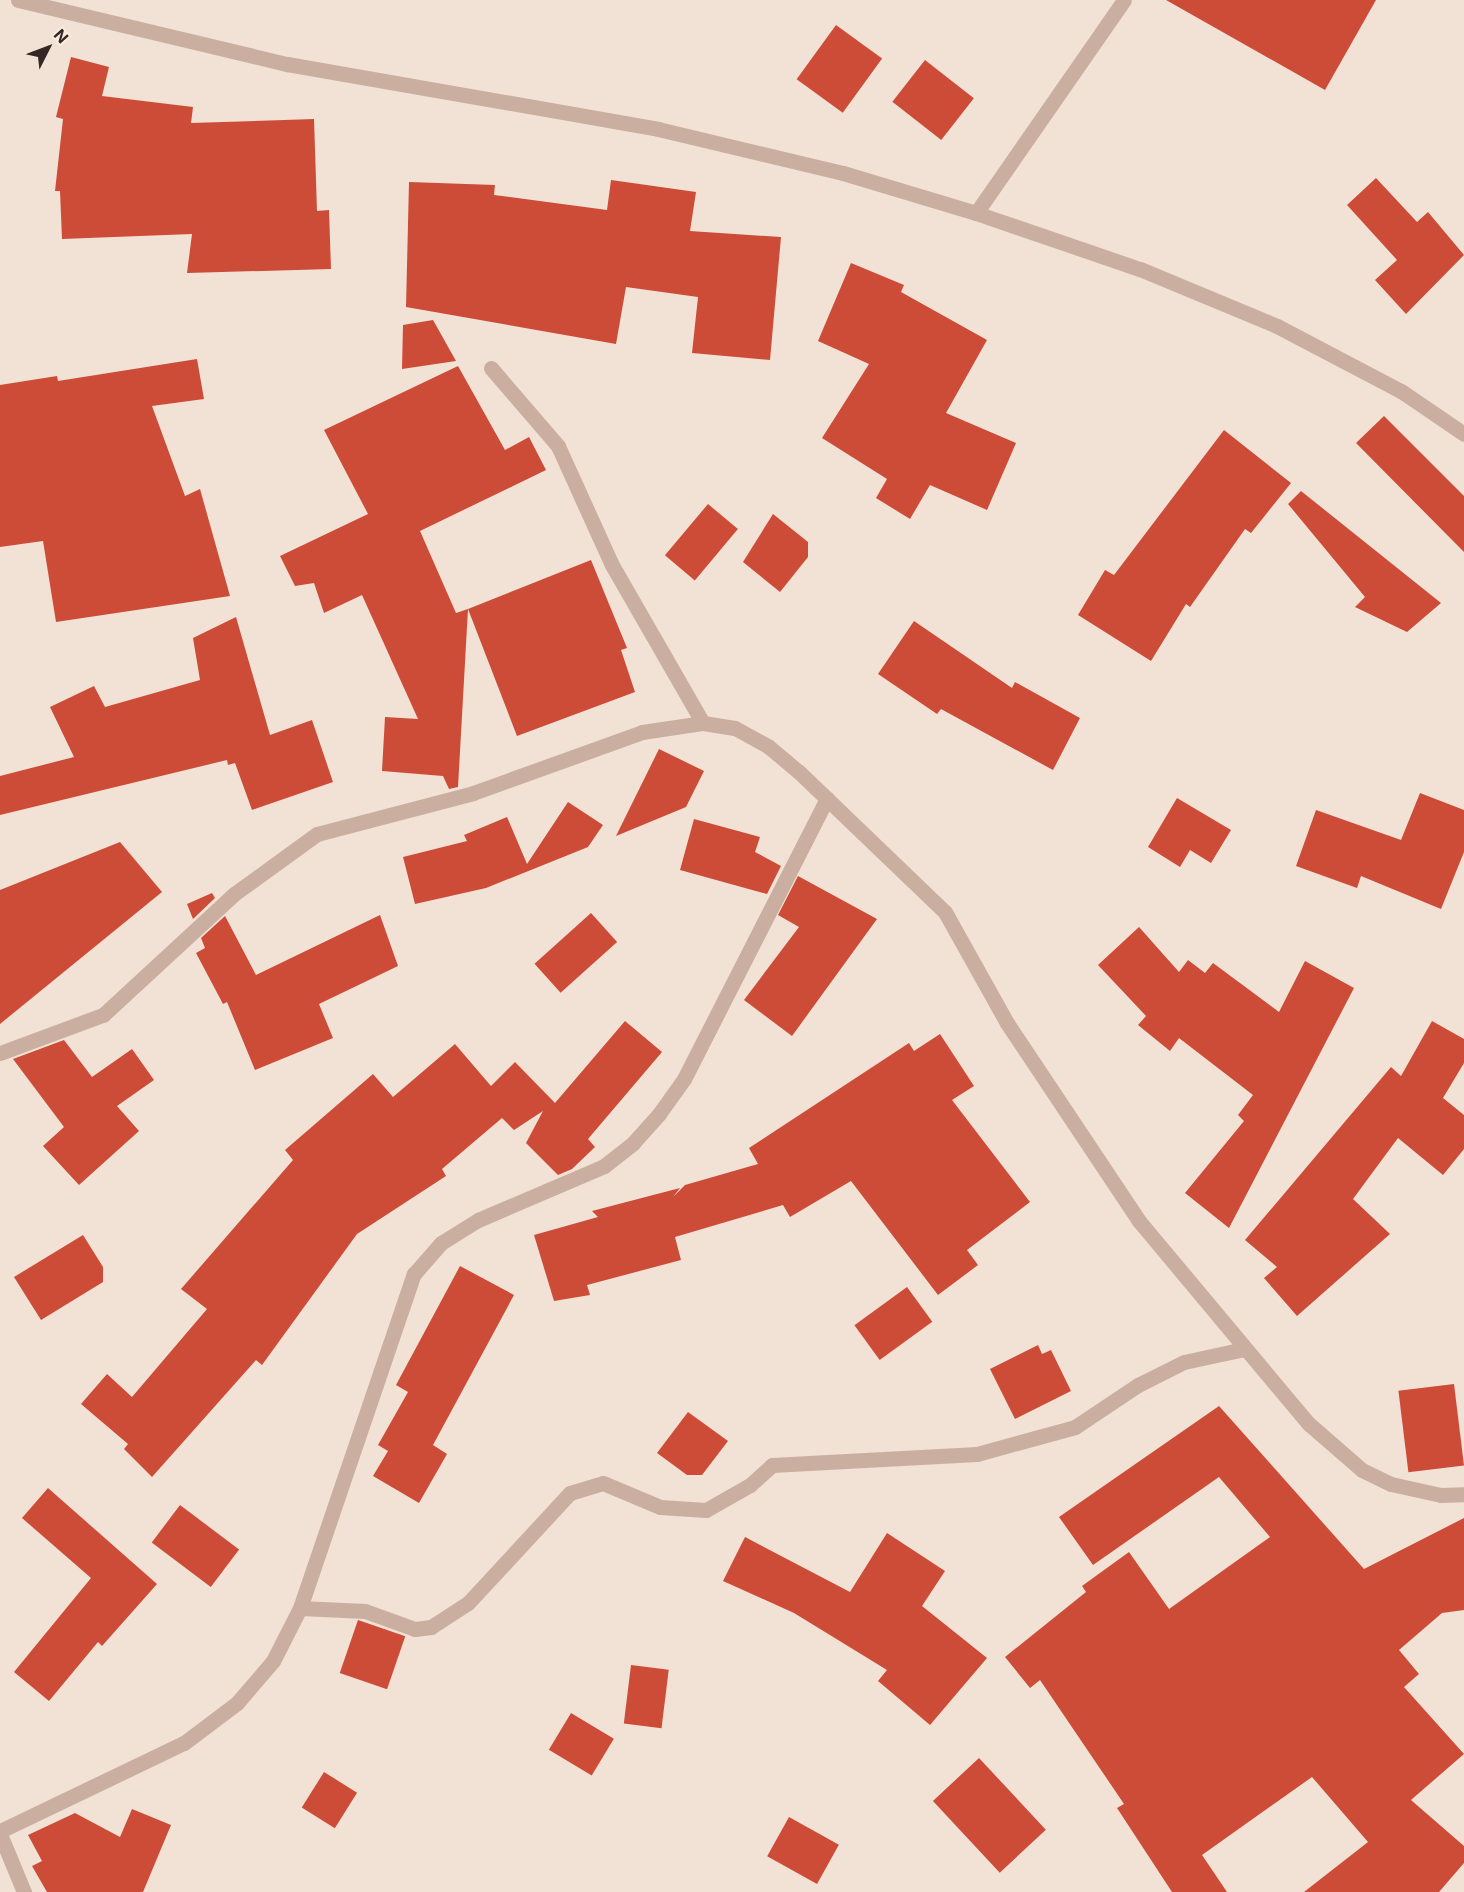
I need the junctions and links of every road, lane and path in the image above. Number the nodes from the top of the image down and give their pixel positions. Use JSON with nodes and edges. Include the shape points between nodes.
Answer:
{"nodes":[{"id":1,"x":18,"y":0,"type":"edge"},
{"id":2,"x":1124,"y":0,"type":"edge"},
{"id":3,"x":976,"y":213,"type":"junction"},
{"id":4,"x":491,"y":368,"type":"dead end"},
{"id":5,"x":1464,"y":434,"type":"edge"},
{"id":6,"x":703,"y":723,"type":"junction"},
{"id":7,"x":827,"y":798,"type":"junction"},
{"id":8,"x":0,"y":1053,"type":"edge"},
{"id":9,"x":1244,"y":1349,"type":"junction"},
{"id":10,"x":1464,"y":1494,"type":"edge"},
{"id":11,"x":300,"y":1608,"type":"junction"},
{"id":12,"x":0,"y":1833,"type":"edge"},
{"id":13,"x":24,"y":1892,"type":"edge"}],
"edges":[{"from":1,"to":3,"type":"street","via":[[286,64],[658,129],[843,173]]},
{"from":2,"to":3,"type":"street"},
{"from":3,"to":5,"type":"street","via":[[1140,269],[1277,326],[1401,392]]},
{"from":4,"to":6,"type":"street","via":[[558,446],[612,565]]},
{"from":6,"to":7,"type":"street","via":[[735,728],[769,747]]},
{"from":6,"to":8,"type":"street","via":[[642,732],[472,793],[317,834],[234,894],[103,1015]]},
{"from":7,"to":9,"type":"street","via":[[945,912],[1007,1023],[1126,1202]]},
{"from":7,"to":11,"type":"street","via":[[684,1079],[633,1143],[604,1166],[478,1220],[441,1243],[414,1274]]},
{"from":9,"to":10,"type":"street","via":[[1309,1424],[1362,1470],[1390,1484],[1441,1495]]},
{"from":9,"to":11,"type":"street","via":[[1184,1362],[1138,1385],[1075,1427],[977,1454],[772,1465],[750,1485],[706,1510],[660,1507],[603,1483],[570,1493],[468,1603],[431,1627],[415,1629],[365,1611]]},
{"from":11,"to":12,"type":"street","via":[[273,1661],[220,1717],[184,1743]]},
{"from":12,"to":13,"type":"street"}]}
